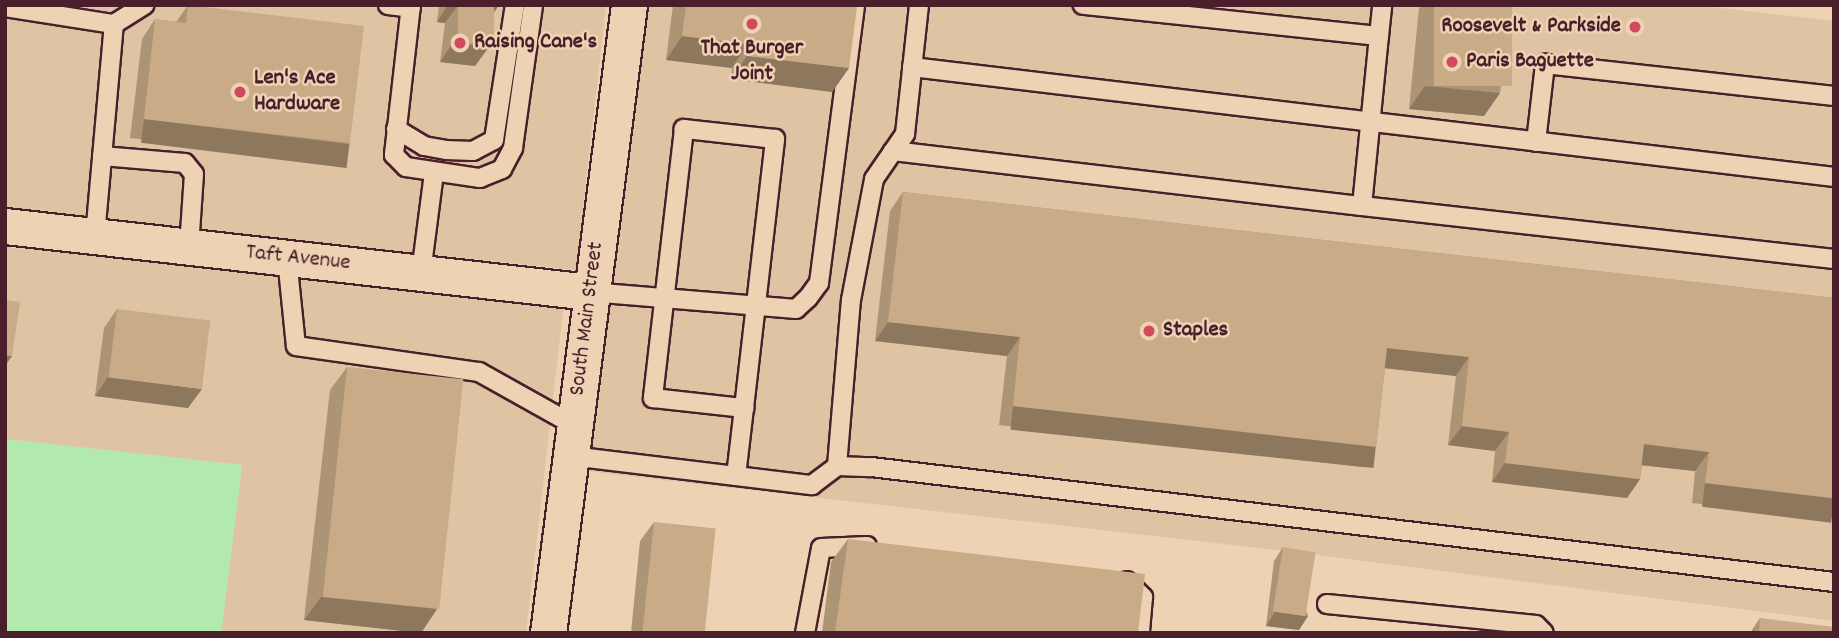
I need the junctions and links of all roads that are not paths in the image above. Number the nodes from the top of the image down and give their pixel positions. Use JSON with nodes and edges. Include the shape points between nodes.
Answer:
{"nodes":[{"id":1,"x":144,"y":5,"type":"edge"},
{"id":2,"x":388,"y":5,"type":"edge"},
{"id":3,"x":515,"y":5,"type":"edge"},
{"id":4,"x":533,"y":5,"type":"edge"},
{"id":5,"x":629,"y":5,"type":"edge"},
{"id":6,"x":855,"y":5,"type":"edge"},
{"id":7,"x":919,"y":5,"type":"edge"},
{"id":8,"x":1083,"y":5,"type":"edge"},
{"id":9,"x":1382,"y":5,"type":"edge"},
{"id":10,"x":5,"y":7,"type":"edge"},
{"id":11,"x":411,"y":7,"type":"edge"},
{"id":12,"x":114,"y":24,"type":"junction"},
{"id":13,"x":1379,"y":36,"type":"junction"},
{"id":14,"x":912,"y":67,"type":"junction"},
{"id":15,"x":1834,"y":96,"type":"edge"},
{"id":16,"x":1370,"y":123,"type":"junction"},
{"id":17,"x":396,"y":129,"type":"junction"},
{"id":18,"x":1536,"y":142,"type":"junction"},
{"id":19,"x":893,"y":151,"type":"junction"},
{"id":20,"x":102,"y":156,"type":"junction"},
{"id":21,"x":434,"y":173,"type":"junction"},
{"id":22,"x":1834,"y":177,"type":"edge"},
{"id":23,"x":1363,"y":206,"type":"junction"},
{"id":24,"x":5,"y":226,"type":"edge"},
{"id":25,"x":95,"y":236,"type":"junction"},
{"id":26,"x":189,"y":247,"type":"junction"},
{"id":27,"x":287,"y":258,"type":"junction"},
{"id":28,"x":1834,"y":259,"type":"edge"},
{"id":29,"x":421,"y":273,"type":"junction"},
{"id":30,"x":590,"y":292,"type":"junction"},
{"id":31,"x":665,"y":299,"type":"junction"},
{"id":32,"x":755,"y":306,"type":"junction"},
{"id":33,"x":744,"y":408,"type":"junction"},
{"id":34,"x":573,"y":441,"type":"junction"},
{"id":35,"x":837,"y":466,"type":"junction"},
{"id":36,"x":736,"y":476,"type":"junction"},
{"id":37,"x":890,"y":549,"type":"edge"},
{"id":38,"x":1104,"y":578,"type":"edge"},
{"id":39,"x":1834,"y":582,"type":"edge"},
{"id":40,"x":1327,"y":604,"type":"dead end"},
{"id":41,"x":548,"y":633,"type":"edge"},
{"id":42,"x":805,"y":633,"type":"edge"},
{"id":43,"x":1140,"y":633,"type":"edge"},
{"id":44,"x":1544,"y":633,"type":"edge"}],
"edges":[{"from":1,"to":12,"type":"lane"},
{"from":2,"to":11,"type":"lane"},
{"from":3,"to":17,"type":"lane","via":[[494,140],[473,151],[446,149],[424,146]]},
{"from":4,"to":21,"type":"lane","via":[[509,159],[502,169],[480,178]]},
{"from":5,"to":30,"type":"street","name":"South Main Street"},
{"from":6,"to":32,"type":"lane","via":[[819,283],[796,309]]},
{"from":7,"to":14,"type":"lane"},
{"from":8,"to":13,"type":"lane"},
{"from":9,"to":13,"type":"lane"},
{"from":10,"to":12,"type":"lane"},
{"from":11,"to":17,"type":"lane"},
{"from":12,"to":20,"type":"lane"},
{"from":13,"to":16,"type":"lane"},
{"from":14,"to":16,"type":"lane"},
{"from":14,"to":19,"type":"lane","via":[[905,134]]},
{"from":15,"to":18,"type":"lane","via":[[1545,64]]},
{"from":16,"to":18,"type":"lane"},
{"from":16,"to":23,"type":"lane"},
{"from":17,"to":21,"type":"lane","via":[[394,155],[406,167]]},
{"from":18,"to":22,"type":"lane"},
{"from":19,"to":23,"type":"lane"},
{"from":19,"to":35,"type":"lane","via":[[873,179],[851,300]]},
{"from":20,"to":25,"type":"lane"},
{"from":20,"to":26,"type":"lane","via":[[185,163],[194,174]]},
{"from":21,"to":29,"type":"lane"},
{"from":23,"to":28,"type":"lane"},
{"from":24,"to":25,"type":"street","name":"Taft Avenue"},
{"from":25,"to":26,"type":"street","name":"Taft Avenue"},
{"from":26,"to":27,"type":"street","name":"Taft Avenue"},
{"from":27,"to":29,"type":"street","name":"Taft Avenue"},
{"from":27,"to":34,"type":"lane","via":[[296,346],[479,372]]},
{"from":29,"to":30,"type":"street","name":"Taft Avenue"},
{"from":30,"to":31,"type":"lane"},
{"from":30,"to":34,"type":"street","name":"South Main Street"},
{"from":31,"to":32,"type":"lane"},
{"from":31,"to":32,"type":"lane","via":[[684,128],[775,139]]},
{"from":31,"to":33,"type":"lane","via":[[653,398]]},
{"from":32,"to":33,"type":"lane"},
{"from":33,"to":36,"type":"lane"},
{"from":34,"to":36,"type":"lane"},
{"from":34,"to":41,"type":"street","name":"South Main Street"},
{"from":35,"to":36,"type":"lane","via":[[812,485]]},
{"from":35,"to":39,"type":"lane"},
{"from":37,"to":42,"type":"lane","via":[[850,544],[821,548]]},
{"from":38,"to":43,"type":"lane","via":[[1131,582],[1143,597]]},
{"from":40,"to":44,"type":"lane","via":[[1536,625]]}]}
